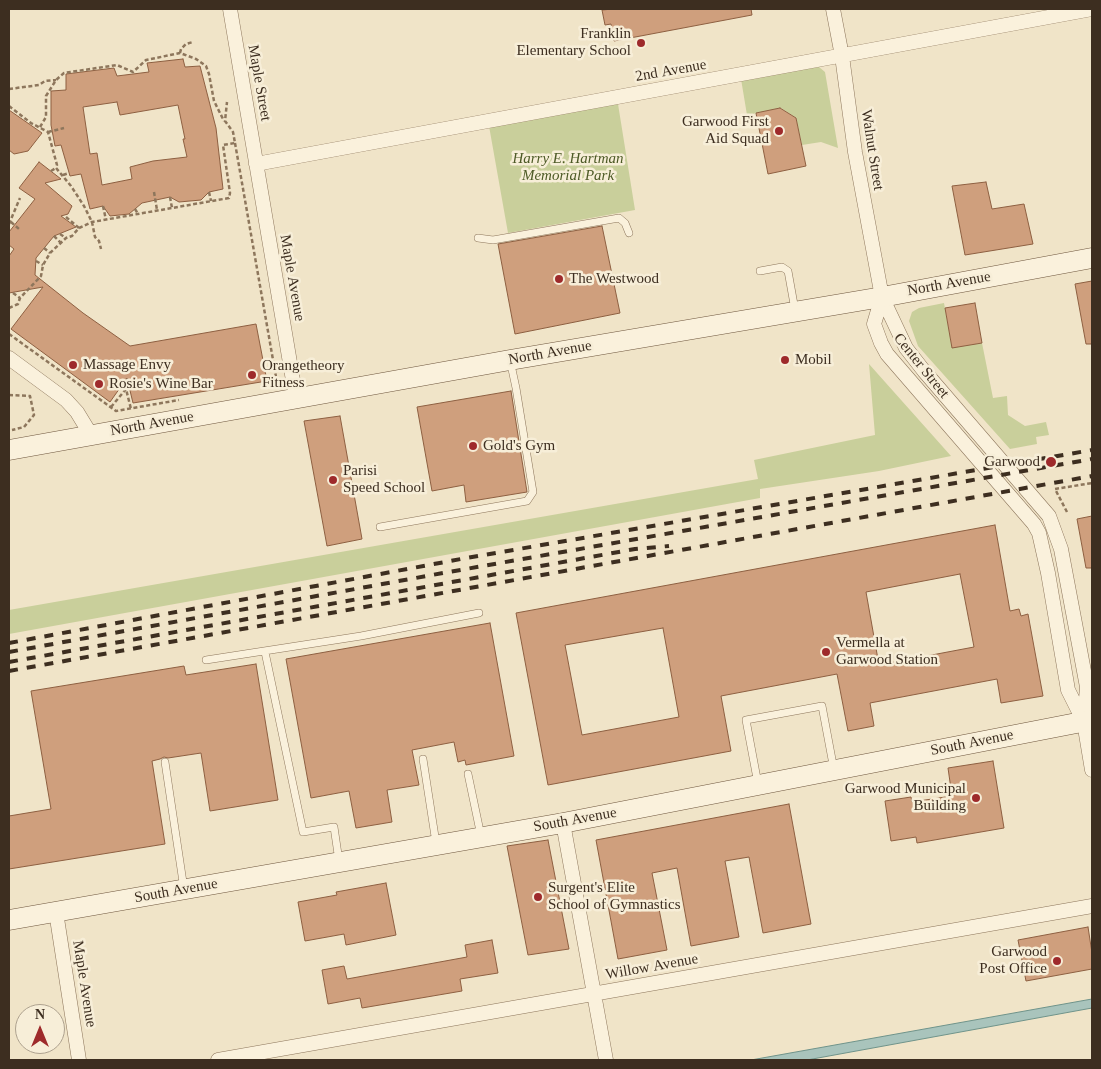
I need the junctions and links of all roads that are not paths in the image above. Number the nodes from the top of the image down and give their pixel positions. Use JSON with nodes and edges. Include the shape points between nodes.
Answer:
{"nodes":[{"id":1,"x":230,"y":9,"type":"edge"},
{"id":2,"x":833,"y":9,"type":"edge"},
{"id":3,"x":1092,"y":9,"type":"edge"},
{"id":4,"x":842,"y":56,"type":"junction"},
{"id":5,"x":256,"y":164,"type":"junction"},
{"id":6,"x":629,"y":233,"type":"dead end"},
{"id":7,"x":478,"y":238,"type":"dead end"},
{"id":8,"x":1092,"y":258,"type":"edge"},
{"id":9,"x":760,"y":271,"type":"dead end"},
{"id":10,"x":882,"y":297,"type":"junction"},
{"id":11,"x":795,"y":311,"type":"junction"},
{"id":12,"x":9,"y":358,"type":"edge"},
{"id":13,"x":510,"y":360,"type":"junction"},
{"id":14,"x":296,"y":398,"type":"junction"},
{"id":15,"x":91,"y":436,"type":"junction"},
{"id":16,"x":9,"y":450,"type":"edge"},
{"id":17,"x":380,"y":527,"type":"dead end"},
{"id":18,"x":479,"y":613,"type":"dead end"},
{"id":19,"x":265,"y":652,"type":"junction"},
{"id":20,"x":206,"y":660,"type":"dead end"},
{"id":21,"x":1088,"y":721,"type":"edge"},
{"id":22,"x":423,"y":759,"type":"dead end"},
{"id":23,"x":165,"y":762,"type":"dead end"},
{"id":24,"x":834,"y":770,"type":"junction"},
{"id":25,"x":1092,"y":770,"type":"edge"},
{"id":26,"x":468,"y":774,"type":"dead end"},
{"id":27,"x":758,"y":784,"type":"junction"},
{"id":28,"x":562,"y":823,"type":"junction"},
{"id":29,"x":481,"y":836,"type":"junction"},
{"id":30,"x":436,"y":844,"type":"junction"},
{"id":31,"x":339,"y":862,"type":"junction"},
{"id":32,"x":184,"y":889,"type":"junction"},
{"id":33,"x":1092,"y":906,"type":"edge"},
{"id":34,"x":56,"y":912,"type":"junction"},
{"id":35,"x":9,"y":920,"type":"edge"},
{"id":36,"x":594,"y":994,"type":"junction"},
{"id":37,"x":79,"y":1060,"type":"edge"},
{"id":38,"x":218,"y":1060,"type":"edge"},
{"id":39,"x":606,"y":1060,"type":"edge"}],
"edges":[{"from":1,"to":5,"type":"street","name":"Maple Street"},
{"from":2,"to":4,"type":"street","name":"Walnut Street"},
{"from":3,"to":4,"type":"street","name":"2nd Avenue"},
{"from":4,"to":5,"type":"street","name":"2nd Avenue"},
{"from":4,"to":10,"type":"street","name":"Walnut Street","via":[[855,152]]},
{"from":5,"to":14,"type":"street","name":"Maple Avenue"},
{"from":6,"to":7,"type":"lane","via":[[619,218],[493,240]]},
{"from":8,"to":10,"type":"main road","name":"North Avenue"},
{"from":9,"to":11,"type":"lane","via":[[782,267],[788,271]]},
{"from":10,"to":11,"type":"main road","name":"North Avenue"},
{"from":10,"to":21,"type":"street","name":"Center Street","via":[[906,348],[1049,516],[1061,549],[1087,687]]},
{"from":10,"to":21,"type":"street","name":"Center Street","via":[[874,324],[887,354],[1039,533],[1068,690]]},
{"from":11,"to":13,"type":"main road","name":"North Avenue"},
{"from":12,"to":15,"type":"street","via":[[66,400]]},
{"from":13,"to":14,"type":"main road","name":"North Avenue"},
{"from":13,"to":17,"type":"lane","via":[[533,492],[527,501]]},
{"from":14,"to":15,"type":"main road","name":"North Avenue"},
{"from":15,"to":16,"type":"main road","name":"North Avenue"},
{"from":18,"to":19,"type":"lane"},
{"from":19,"to":20,"type":"lane"},
{"from":19,"to":31,"type":"lane","via":[[303,832],[334,827]]},
{"from":21,"to":24,"type":"main road","name":"South Avenue"},
{"from":21,"to":25,"type":"street","name":"Center Street"},
{"from":22,"to":30,"type":"lane"},
{"from":23,"to":32,"type":"lane"},
{"from":24,"to":27,"type":"main road","name":"South Avenue"},
{"from":24,"to":27,"type":"lane","via":[[822,706],[746,720]]},
{"from":26,"to":29,"type":"lane"},
{"from":27,"to":28,"type":"main road","name":"South Avenue"},
{"from":28,"to":29,"type":"main road","name":"South Avenue"},
{"from":28,"to":36,"type":"street"},
{"from":29,"to":30,"type":"main road","name":"South Avenue"},
{"from":30,"to":31,"type":"main road","name":"South Avenue"},
{"from":31,"to":32,"type":"main road","name":"South Avenue"},
{"from":32,"to":34,"type":"main road","name":"South Avenue"},
{"from":33,"to":36,"type":"street","name":"Willow Avenue"},
{"from":34,"to":35,"type":"main road","name":"South Avenue"},
{"from":34,"to":37,"type":"street","name":"Maple Avenue"},
{"from":36,"to":38,"type":"street","name":"Willow Avenue"},
{"from":36,"to":39,"type":"street"}]}
